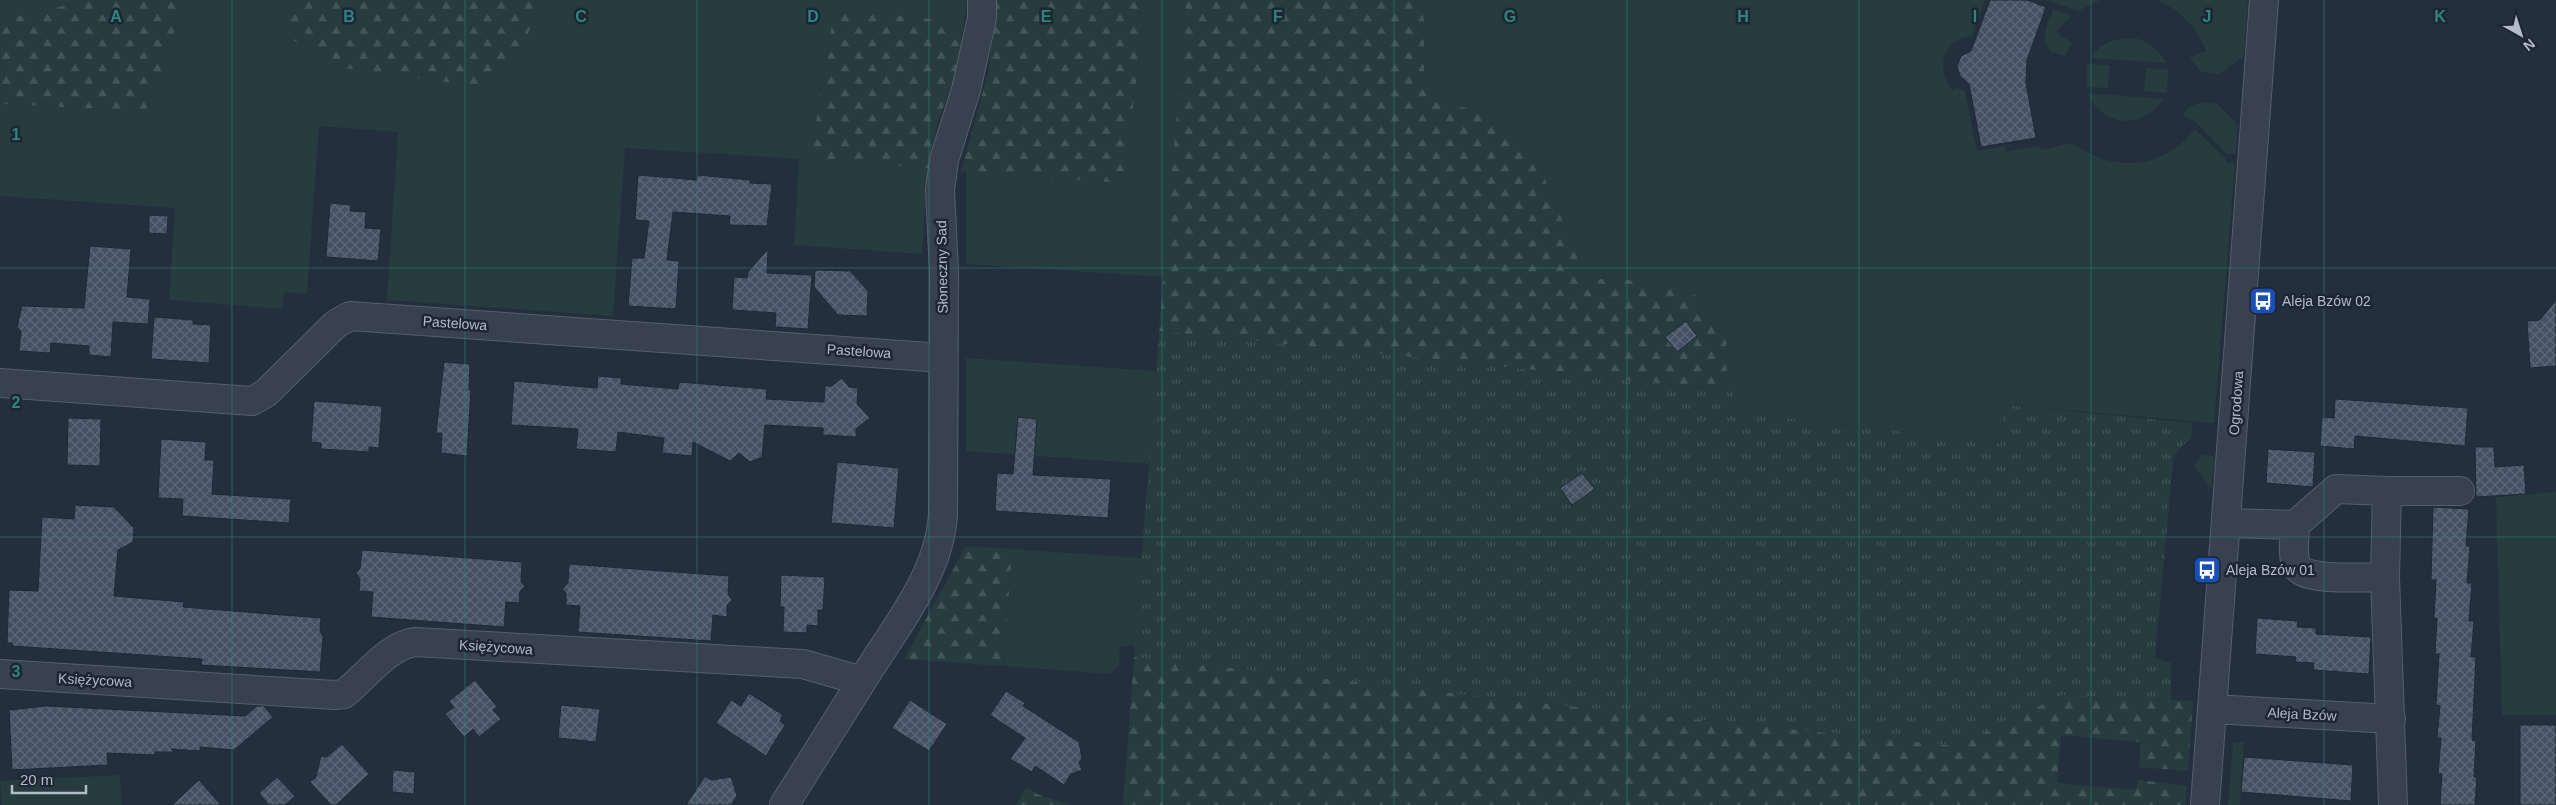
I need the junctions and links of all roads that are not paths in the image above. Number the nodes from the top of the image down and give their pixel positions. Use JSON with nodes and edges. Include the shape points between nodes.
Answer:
{"nodes":[{"id":1,"x":982,"y":0,"type":"edge"},
{"id":2,"x":2264,"y":0,"type":"edge"},
{"id":3,"x":943,"y":358,"type":"junction"},
{"id":4,"x":0,"y":383,"type":"edge"},
{"id":5,"x":2460,"y":490,"type":"dead end"},
{"id":6,"x":2387,"y":491,"type":"junction"},
{"id":7,"x":2226,"y":523,"type":"junction"},
{"id":8,"x":2295,"y":525,"type":"junction"},
{"id":9,"x":2385,"y":578,"type":"junction"},
{"id":10,"x":0,"y":674,"type":"edge"},
{"id":11,"x":862,"y":681,"type":"junction"},
{"id":12,"x":2213,"y":710,"type":"junction"},
{"id":13,"x":2390,"y":719,"type":"junction"},
{"id":14,"x":784,"y":805,"type":"edge"},
{"id":15,"x":2205,"y":805,"type":"edge"},
{"id":16,"x":2393,"y":805,"type":"edge"}],
"edges":[{"from":1,"to":3,"type":"street","name":"Słoneczny Sad","via":[[982,18],[966,90],[944,160],[940,190],[944,272]]},
{"from":2,"to":7,"type":"street","name":"Ogrodowa"},
{"from":3,"to":4,"type":"street","name":"Pastelowa","via":[[350,316],[336,324],[266,393],[252,400]]},
{"from":3,"to":11,"type":"street","name":"Słoneczny Sad","via":[[943,514],[940,540],[915,596]]},
{"from":5,"to":6,"type":"street"},
{"from":6,"to":8,"type":"street","via":[[2336,489]]},
{"from":6,"to":9,"type":"street"},
{"from":7,"to":8,"type":"street"},
{"from":7,"to":12,"type":"street","name":"Ogrodowa"},
{"from":8,"to":9,"type":"street","via":[[2294,560],[2303,573]]},
{"from":9,"to":13,"type":"street"},
{"from":10,"to":11,"type":"street","name":"Księżycowa","via":[[336,695],[344,694],[396,649],[415,642],[803,664]]},
{"from":11,"to":14,"type":"street"},
{"from":12,"to":13,"type":"street","name":"Aleja Bzów"},
{"from":12,"to":15,"type":"street","name":"Ogrodowa"},
{"from":13,"to":16,"type":"street"}]}
